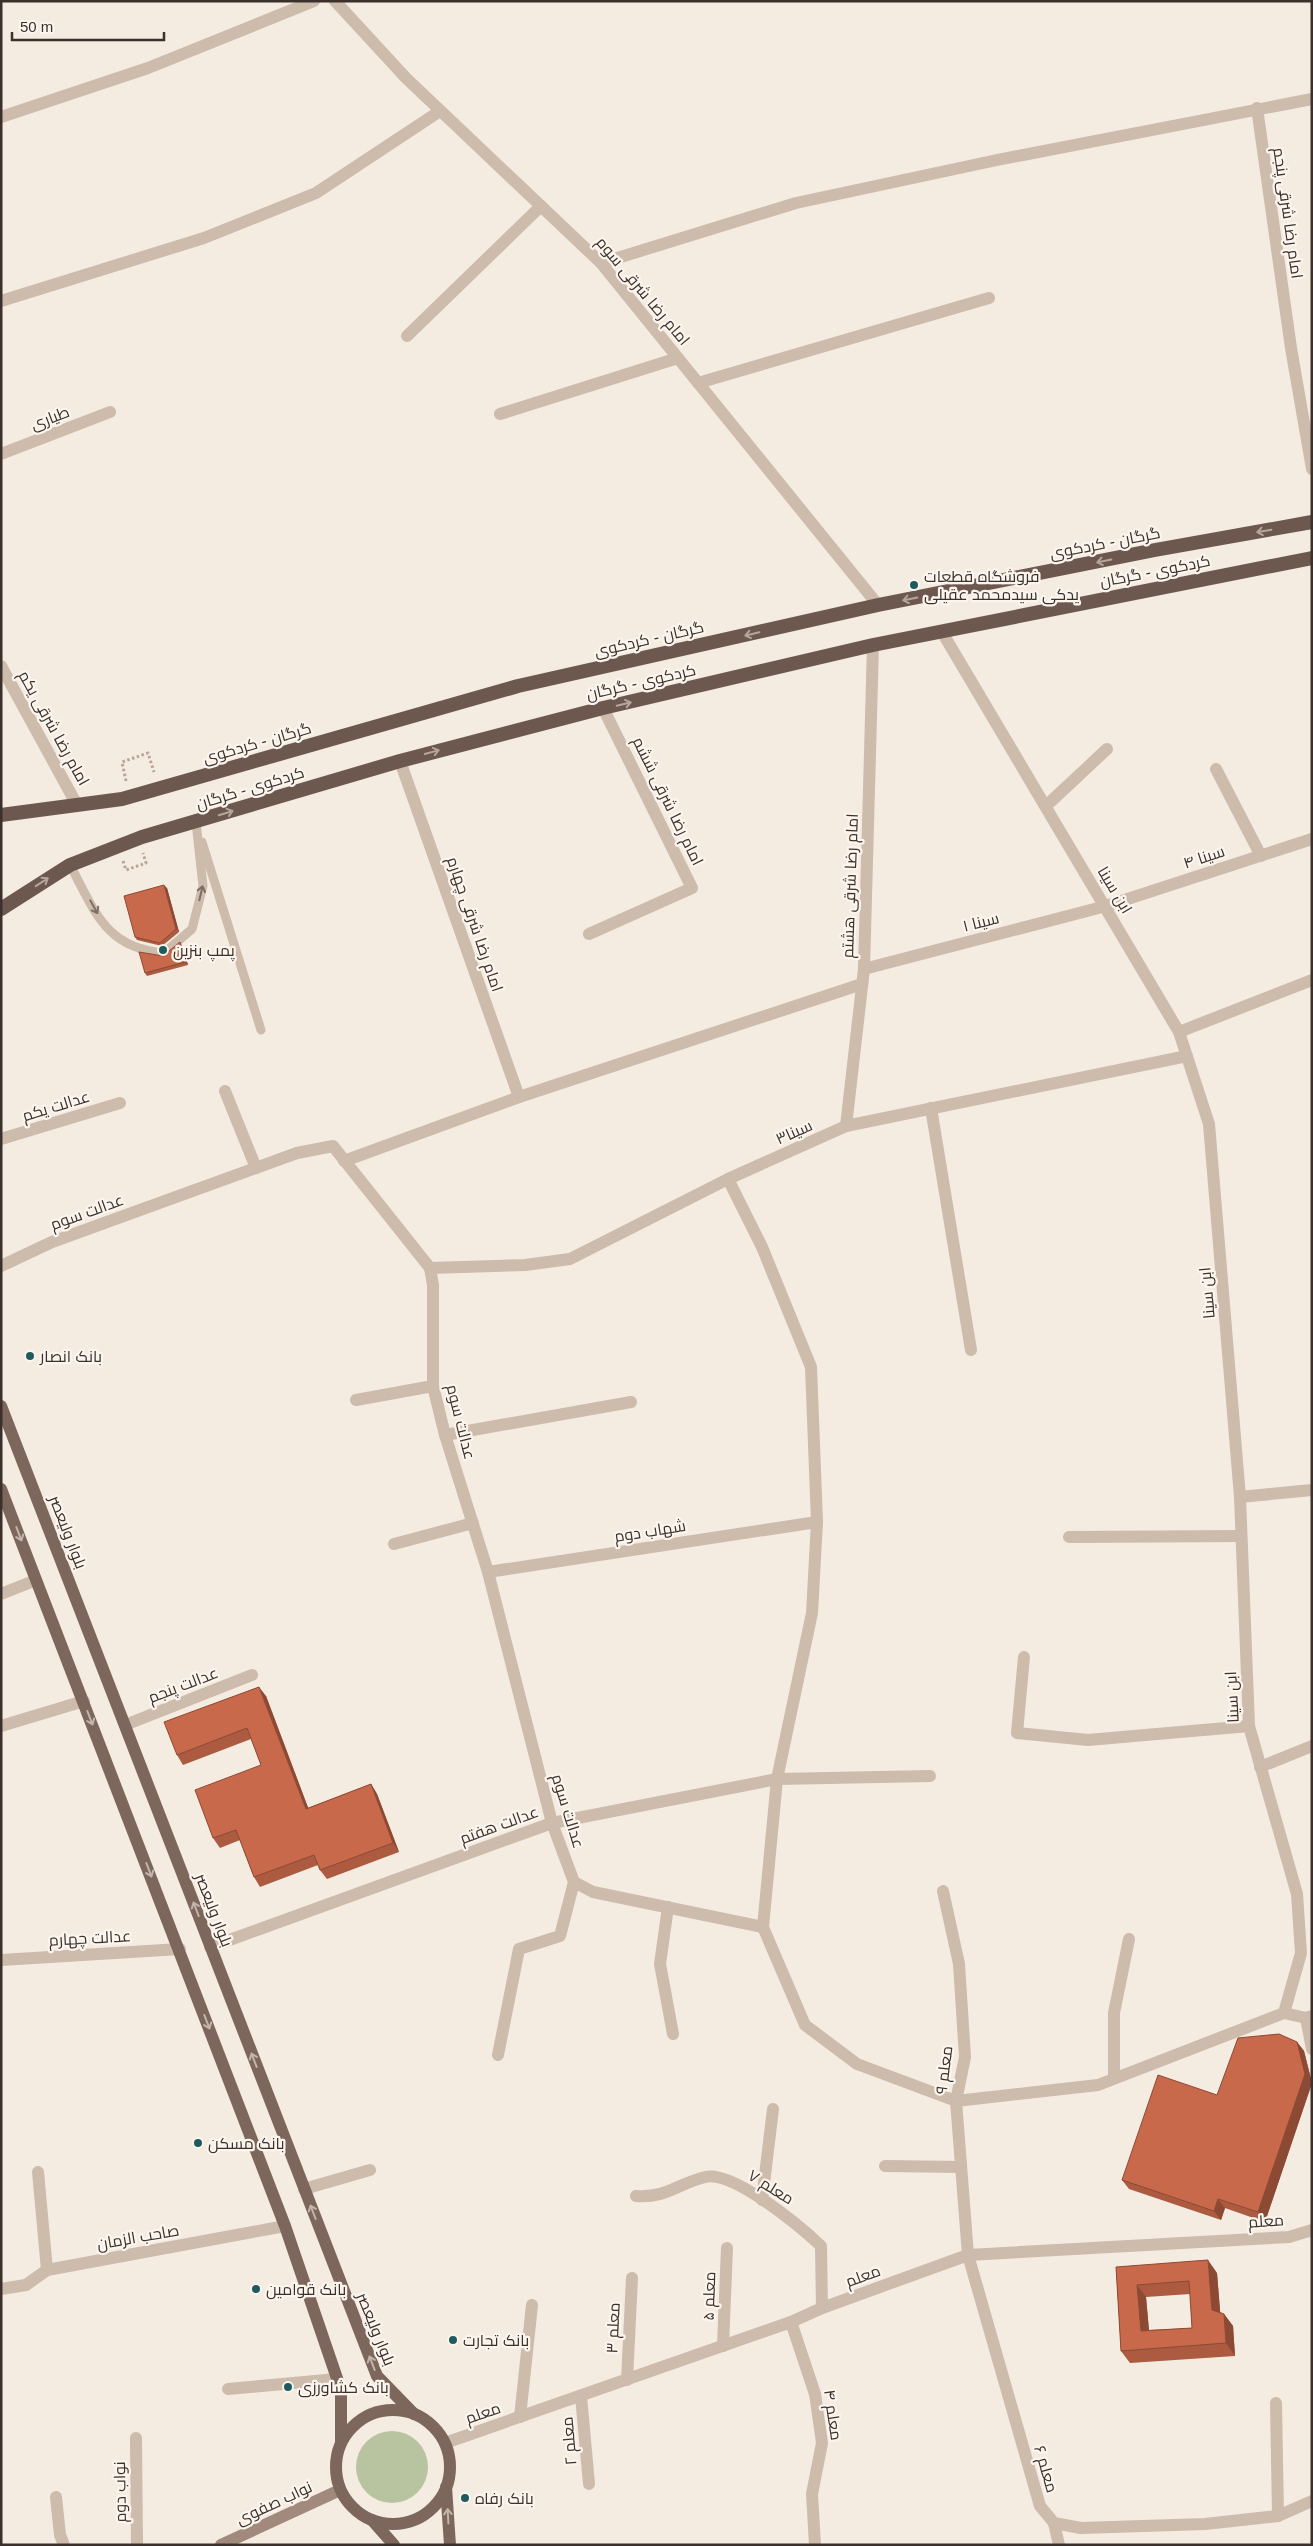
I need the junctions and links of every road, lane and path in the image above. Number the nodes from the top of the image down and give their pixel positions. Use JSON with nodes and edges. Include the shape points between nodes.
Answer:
{"nodes":[{"id":1,"x":314,"y":1,"type":"edge"},
{"id":2,"x":335,"y":1,"type":"edge"},
{"id":3,"x":1312,"y":99,"type":"edge"},
{"id":4,"x":1257,"y":108,"type":"junction"},
{"id":5,"x":440,"y":111,"type":"junction"},
{"id":6,"x":1,"y":117,"type":"edge"},
{"id":7,"x":541,"y":206,"type":"junction"},
{"id":8,"x":601,"y":263,"type":"junction"},
{"id":9,"x":989,"y":298,"type":"dead end"},
{"id":10,"x":1,"y":301,"type":"edge"},
{"id":11,"x":407,"y":336,"type":"dead end"},
{"id":12,"x":678,"y":358,"type":"junction"},
{"id":13,"x":698,"y":383,"type":"junction"},
{"id":14,"x":110,"y":412,"type":"dead end"},
{"id":15,"x":500,"y":414,"type":"dead end"},
{"id":16,"x":1,"y":454,"type":"edge"},
{"id":17,"x":1312,"y":470,"type":"edge"},
{"id":18,"x":1312,"y":522,"type":"edge"},
{"id":19,"x":1312,"y":558,"type":"edge"},
{"id":20,"x":878,"y":606,"type":"junction"},
{"id":21,"x":942,"y":632,"type":"junction"},
{"id":22,"x":873,"y":645,"type":"junction"},
{"id":23,"x":1,"y":666,"type":"edge"},
{"id":24,"x":603,"y":708,"type":"junction"},
{"id":25,"x":1107,"y":749,"type":"dead end"},
{"id":26,"x":148,"y":753,"type":"dead end"},
{"id":27,"x":400,"y":761,"type":"junction"},
{"id":28,"x":122,"y":762,"type":"dead end"},
{"id":29,"x":1216,"y":769,"type":"dead end"},
{"id":30,"x":77,"y":805,"type":"junction"},
{"id":31,"x":1046,"y":806,"type":"junction"},
{"id":32,"x":1,"y":815,"type":"edge"},
{"id":33,"x":196,"y":822,"type":"junction"},
{"id":34,"x":1312,"y":839,"type":"edge"},
{"id":35,"x":1261,"y":856,"type":"junction"},
{"id":36,"x":146,"y":863,"type":"dead end"},
{"id":37,"x":70,"y":865,"type":"junction"},
{"id":38,"x":126,"y":870,"type":"dead end"},
{"id":39,"x":1106,"y":906,"type":"junction"},
{"id":40,"x":1,"y":909,"type":"edge"},
{"id":41,"x":589,"y":934,"type":"dead end"},
{"id":42,"x":864,"y":969,"type":"junction"},
{"id":43,"x":1312,"y":980,"type":"edge"},
{"id":44,"x":862,"y":984,"type":"junction"},
{"id":45,"x":261,"y":1030,"type":"dead end"},
{"id":46,"x":1179,"y":1032,"type":"junction"},
{"id":47,"x":1187,"y":1056,"type":"junction"},
{"id":48,"x":225,"y":1091,"type":"dead end"},
{"id":49,"x":519,"y":1097,"type":"junction"},
{"id":50,"x":120,"y":1103,"type":"dead end"},
{"id":51,"x":931,"y":1108,"type":"junction"},
{"id":52,"x":846,"y":1126,"type":"junction"},
{"id":53,"x":1,"y":1139,"type":"edge"},
{"id":54,"x":344,"y":1160,"type":"junction"},
{"id":55,"x":256,"y":1168,"type":"junction"},
{"id":56,"x":728,"y":1179,"type":"junction"},
{"id":57,"x":1,"y":1266,"type":"edge"},
{"id":58,"x":430,"y":1268,"type":"junction"},
{"id":59,"x":971,"y":1350,"type":"dead end"},
{"id":60,"x":433,"y":1386,"type":"junction"},
{"id":61,"x":356,"y":1400,"type":"dead end"},
{"id":62,"x":631,"y":1402,"type":"dead end"},
{"id":63,"x":1,"y":1406,"type":"edge"},
{"id":64,"x":445,"y":1435,"type":"junction"},
{"id":65,"x":1,"y":1489,"type":"edge"},
{"id":66,"x":1312,"y":1490,"type":"edge"},
{"id":67,"x":1240,"y":1497,"type":"junction"},
{"id":68,"x":817,"y":1522,"type":"junction"},
{"id":69,"x":473,"y":1523,"type":"junction"},
{"id":70,"x":1242,"y":1536,"type":"junction"},
{"id":71,"x":1069,"y":1538,"type":"dead end"},
{"id":72,"x":394,"y":1544,"type":"dead end"},
{"id":73,"x":488,"y":1572,"type":"junction"},
{"id":74,"x":36,"y":1580,"type":"junction"},
{"id":75,"x":1,"y":1594,"type":"edge"},
{"id":76,"x":1024,"y":1657,"type":"dead end"},
{"id":77,"x":252,"y":1676,"type":"dead end"},
{"id":78,"x":84,"y":1701,"type":"junction"},
{"id":79,"x":125,"y":1725,"type":"junction"},
{"id":80,"x":1,"y":1726,"type":"edge"},
{"id":81,"x":1248,"y":1726,"type":"junction"},
{"id":82,"x":1312,"y":1746,"type":"edge"},
{"id":83,"x":1260,"y":1766,"type":"junction"},
{"id":84,"x":930,"y":1776,"type":"dead end"},
{"id":85,"x":777,"y":1779,"type":"junction"},
{"id":86,"x":552,"y":1823,"type":"junction"},
{"id":87,"x":574,"y":1882,"type":"junction"},
{"id":88,"x":943,"y":1891,"type":"dead end"},
{"id":89,"x":668,"y":1907,"type":"junction"},
{"id":90,"x":763,"y":1927,"type":"junction"},
{"id":91,"x":1129,"y":1939,"type":"dead end"},
{"id":92,"x":210,"y":1947,"type":"junction"},
{"id":93,"x":180,"y":1950,"type":"junction"},
{"id":94,"x":1,"y":1960,"type":"edge"},
{"id":95,"x":1284,"y":2012,"type":"junction"},
{"id":96,"x":1309,"y":2017,"type":"edge"},
{"id":97,"x":673,"y":2034,"type":"dead end"},
{"id":98,"x":1312,"y":2049,"type":"edge"},
{"id":99,"x":498,"y":2055,"type":"dead end"},
{"id":100,"x":1114,"y":2078,"type":"junction"},
{"id":101,"x":956,"y":2101,"type":"junction"},
{"id":102,"x":773,"y":2109,"type":"dead end"},
{"id":103,"x":886,"y":2166,"type":"dead end"},
{"id":104,"x":961,"y":2167,"type":"junction"},
{"id":105,"x":370,"y":2170,"type":"dead end"},
{"id":106,"x":38,"y":2172,"type":"dead end"},
{"id":107,"x":304,"y":2189,"type":"junction"},
{"id":108,"x":636,"y":2196,"type":"dead end"},
{"id":109,"x":762,"y":2200,"type":"junction"},
{"id":110,"x":285,"y":2226,"type":"junction"},
{"id":111,"x":1312,"y":2230,"type":"edge"},
{"id":112,"x":727,"y":2248,"type":"dead end"},
{"id":113,"x":968,"y":2255,"type":"junction"},
{"id":114,"x":47,"y":2270,"type":"junction"},
{"id":115,"x":632,"y":2278,"type":"dead end"},
{"id":116,"x":1,"y":2288,"type":"edge"},
{"id":117,"x":532,"y":2306,"type":"dead end"},
{"id":118,"x":822,"y":2308,"type":"junction"},
{"id":119,"x":791,"y":2322,"type":"junction"},
{"id":120,"x":723,"y":2346,"type":"junction"},
{"id":121,"x":337,"y":2379,"type":"junction"},
{"id":122,"x":627,"y":2380,"type":"junction"},
{"id":123,"x":228,"y":2389,"type":"dead end"},
{"id":124,"x":581,"y":2396,"type":"junction"},
{"id":125,"x":1276,"y":2403,"type":"dead end"},
{"id":126,"x":414,"y":2414,"type":"junction"},
{"id":127,"x":520,"y":2417,"type":"junction"},
{"id":128,"x":136,"y":2438,"type":"dead end"},
{"id":129,"x":341,"y":2442,"type":"junction"},
{"id":130,"x":445,"y":2444,"type":"junction"},
{"id":131,"x":589,"y":2484,"type":"dead end"},
{"id":132,"x":446,"y":2487,"type":"junction"},
{"id":133,"x":340,"y":2490,"type":"junction"},
{"id":134,"x":56,"y":2498,"type":"dead end"},
{"id":135,"x":1312,"y":2501,"type":"edge"},
{"id":136,"x":1278,"y":2516,"type":"junction"},
{"id":137,"x":372,"y":2520,"type":"junction"},
{"id":138,"x":1054,"y":2523,"type":"junction"},
{"id":139,"x":64,"y":2545,"type":"edge"},
{"id":140,"x":137,"y":2545,"type":"edge"},
{"id":141,"x":222,"y":2545,"type":"edge"},
{"id":142,"x":394,"y":2545,"type":"edge"},
{"id":143,"x":450,"y":2545,"type":"edge"},
{"id":144,"x":814,"y":2545,"type":"edge"},
{"id":145,"x":1059,"y":2545,"type":"edge"}],
"edges":[{"from":1,"to":6,"type":"street","via":[[148,68]]},
{"from":2,"to":5,"type":"street","name":"امام رضا شرقی سوم"},
{"from":3,"to":4,"type":"street"},
{"from":4,"to":8,"type":"street","via":[[796,203]]},
{"from":4,"to":17,"type":"street","name":"امام رضا شرقی پنجم"},
{"from":5,"to":7,"type":"street","name":"امام رضا شرقی سوم"},
{"from":5,"to":10,"type":"street","via":[[316,193],[204,238]]},
{"from":7,"to":8,"type":"street","name":"امام رضا شرقی سوم"},
{"from":7,"to":11,"type":"street"},
{"from":8,"to":12,"type":"street","name":"امام رضا شرقی سوم"},
{"from":9,"to":13,"type":"street"},
{"from":12,"to":13,"type":"street","name":"امام رضا شرقی سوم"},
{"from":12,"to":15,"type":"street"},
{"from":13,"to":20,"type":"street","name":"امام رضا شرقی سوم"},
{"from":14,"to":16,"type":"street","name":"طیاری"},
{"from":18,"to":20,"type":"highway","name":"گرگان - کردکوی","one_way":true},
{"from":19,"to":21,"type":"highway","name":"کردکوی - گرگان"},
{"from":20,"to":30,"type":"highway","name":"گرگان - کردکوی","one_way":true,"via":[[518,686],[122,799]]},
{"from":21,"to":22,"type":"highway","name":"کردکوی - گرگان"},
{"from":21,"to":31,"type":"street","name":"ابن سینا"},
{"from":24,"to":22,"type":"highway","name":"کردکوی - گرگان","one_way":true},
{"from":22,"to":42,"type":"street","name":"امام رضا شرقی هشتم"},
{"from":23,"to":30,"type":"street","name":"امام رضا شرقی یکم"},
{"from":27,"to":24,"type":"highway","name":"کردکوی - گرگان","one_way":true},
{"from":24,"to":41,"type":"street","name":"امام رضا شرقی ششم","via":[[692,888]]},
{"from":25,"to":31,"type":"street"},
{"from":26,"to":28,"type":"path"},
{"from":33,"to":27,"type":"highway","name":"کردکوی - گرگان","one_way":true},
{"from":27,"to":49,"type":"street","name":"امام رضا شرقی چهارم"},
{"from":29,"to":35,"type":"street"},
{"from":30,"to":32,"type":"highway","name":"گرگان - کردکوی"},
{"from":31,"to":39,"type":"street","name":"ابن سینا"},
{"from":33,"to":37,"type":"highway","name":"کردکوی - گرگان","via":[[142,837]]},
{"from":37,"to":33,"type":"lane","one_way":true,"via":[[104,927],[129,946],[164,953],[192,929],[203,886]]},
{"from":33,"to":45,"type":"lane"},
{"from":34,"to":35,"type":"street","name":"سینا ۴"},
{"from":35,"to":39,"type":"street","name":"سینا ۴"},
{"from":36,"to":38,"type":"path"},
{"from":40,"to":37,"type":"highway","name":"کردکوی - گرگان","one_way":true},
{"from":39,"to":42,"type":"street","name":"سینا ۱"},
{"from":39,"to":46,"type":"street","name":"ابن سینا"},
{"from":42,"to":44,"type":"street","name":"امام رضا شرقی هشتم"},
{"from":43,"to":46,"type":"street"},
{"from":44,"to":49,"type":"street"},
{"from":44,"to":52,"type":"street","name":"امام رضا شرقی هشتم"},
{"from":46,"to":47,"type":"street","name":"ابن سینا"},
{"from":47,"to":51,"type":"street","name":"سینا۳"},
{"from":47,"to":67,"type":"street","name":"ابن سینا","via":[[1209,1124]]},
{"from":48,"to":55,"type":"street"},
{"from":49,"to":54,"type":"street"},
{"from":50,"to":53,"type":"street","name":"عدالت یکم"},
{"from":51,"to":52,"type":"street","name":"سینا۳"},
{"from":51,"to":59,"type":"street"},
{"from":52,"to":56,"type":"street","name":"سینا۳"},
{"from":54,"to":55,"type":"street","name":"عدالت سوم","via":[[333,1146]]},
{"from":54,"to":58,"type":"street","name":"عدالت سوم"},
{"from":55,"to":57,"type":"street","name":"عدالت سوم","via":[[52,1242]]},
{"from":56,"to":58,"type":"street","name":"سینا۳","via":[[570,1259],[525,1265]]},
{"from":56,"to":68,"type":"street","via":[[762,1247],[811,1367]]},
{"from":58,"to":60,"type":"street","name":"عدالت سوم","via":[[433,1285]]},
{"from":60,"to":61,"type":"street"},
{"from":60,"to":64,"type":"street","name":"عدالت سوم"},
{"from":62,"to":64,"type":"street"},
{"from":63,"to":79,"type":"main road","name":"بلوار ولیعصر"},
{"from":64,"to":69,"type":"street","name":"عدالت سوم"},
{"from":65,"to":74,"type":"main road","one_way":true},
{"from":66,"to":67,"type":"street"},
{"from":67,"to":70,"type":"street","name":"ابن سینا"},
{"from":68,"to":73,"type":"street","name":"شهاب دوم"},
{"from":68,"to":85,"type":"street","via":[[812,1613]]},
{"from":69,"to":72,"type":"street"},
{"from":69,"to":73,"type":"street","name":"عدالت سوم"},
{"from":70,"to":71,"type":"street"},
{"from":70,"to":81,"type":"street","name":"ابن سینا"},
{"from":73,"to":86,"type":"street","name":"عدالت سوم"},
{"from":74,"to":75,"type":"street"},
{"from":74,"to":78,"type":"main road"},
{"from":76,"to":81,"type":"street","via":[[1016,1733],[1088,1740]]},
{"from":77,"to":79,"type":"street","name":"عدالت پنجم"},
{"from":78,"to":80,"type":"street"},
{"from":78,"to":93,"type":"main road","one_way":true},
{"from":92,"to":79,"type":"main road","name":"بلوار ولیعصر","one_way":true},
{"from":81,"to":83,"type":"street","name":"ابن سینا"},
{"from":82,"to":83,"type":"street"},
{"from":83,"to":95,"type":"street","name":"ابن سینا","via":[[1297,1894],[1301,1953]]},
{"from":84,"to":85,"type":"street","name":"عدالت هفتم"},
{"from":85,"to":86,"type":"street","name":"عدالت هفتم"},
{"from":85,"to":90,"type":"street"},
{"from":86,"to":87,"type":"street","name":"عدالت سوم"},
{"from":86,"to":92,"type":"street","name":"عدالت هفتم"},
{"from":87,"to":89,"type":"street","via":[[593,1892]]},
{"from":87,"to":99,"type":"street","via":[[560,1936],[519,1949]]},
{"from":88,"to":101,"type":"street","name":"معلم ۹","via":[[959,1964],[966,2057]]},
{"from":89,"to":90,"type":"street"},
{"from":89,"to":97,"type":"street","via":[[660,1964]]},
{"from":90,"to":101,"type":"street","via":[[805,2025],[857,2064]]},
{"from":91,"to":100,"type":"street","via":[[1114,2012]]},
{"from":107,"to":92,"type":"main road","name":"بلوار ولیعصر","one_way":true},
{"from":93,"to":94,"type":"street","name":"عدالت چهارم"},
{"from":93,"to":110,"type":"main road","one_way":true},
{"from":95,"to":96,"type":"street"},
{"from":95,"to":100,"type":"street"},
{"from":96,"to":98,"type":"street"},
{"from":100,"to":101,"type":"street","via":[[1098,2085]]},
{"from":101,"to":104,"type":"street","name":"معلم ۹"},
{"from":102,"to":109,"type":"street"},
{"from":103,"to":104,"type":"street"},
{"from":104,"to":113,"type":"street","name":"معلم ۹"},
{"from":105,"to":107,"type":"street"},
{"from":106,"to":114,"type":"street"},
{"from":126,"to":107,"type":"main road","name":"بلوار ولیعصر","one_way":true,"via":[[377,2376]]},
{"from":108,"to":109,"type":"street","name":"معلم ۷","via":[[654,2198],[707,2176],[732,2181]]},
{"from":109,"to":118,"type":"street","name":"معلم ۷","via":[[793,2219],[821,2246]]},
{"from":110,"to":114,"type":"street","name":"صاحب الزمان"},
{"from":110,"to":121,"type":"main road"},
{"from":111,"to":113,"type":"street","name":"معلم","via":[[1289,2237]]},
{"from":112,"to":120,"type":"street","name":"معلم ۵"},
{"from":113,"to":118,"type":"street","name":"معلم"},
{"from":113,"to":138,"type":"street","name":"معلم ۶","via":[[1040,2506]]},
{"from":114,"to":116,"type":"street","name":"صاحب الزمان","via":[[26,2285]]},
{"from":115,"to":122,"type":"street","name":"معلم ۳"},
{"from":117,"to":127,"type":"street"},
{"from":118,"to":119,"type":"street","name":"معلم"},
{"from":119,"to":120,"type":"street","name":"معلم"},
{"from":119,"to":144,"type":"street","name":"معلم ۴","via":[[815,2394],[822,2443],[812,2494]]},
{"from":120,"to":122,"type":"street","name":"معلم"},
{"from":121,"to":123,"type":"street"},
{"from":121,"to":129,"type":"main road"},
{"from":122,"to":124,"type":"street","name":"معلم"},
{"from":124,"to":127,"type":"street","name":"معلم"},
{"from":124,"to":131,"type":"street","name":"معلم ۲"},
{"from":125,"to":136,"type":"street"},
{"from":126,"to":129,"type":"main road","via":[[380,2411],[350,2428]]},
{"from":126,"to":130,"type":"main road","via":[[427,2421]]},
{"from":127,"to":130,"type":"street","name":"معلم"},
{"from":128,"to":140,"type":"street","name":"نواب دوم"},
{"from":129,"to":133,"type":"main road","via":[[336,2458]]},
{"from":130,"to":132,"type":"main road","via":[[450,2473]]},
{"from":132,"to":137,"type":"main road","via":[[437,2503],[424,2515],[408,2522],[390,2524]]},
{"from":143,"to":132,"type":"main road","one_way":true},
{"from":133,"to":137,"type":"main road","via":[[348,2503]]},
{"from":133,"to":141,"type":"main road","name":"نواب صفوی"},
{"from":134,"to":139,"type":"street"},
{"from":135,"to":136,"type":"street"},
{"from":136,"to":138,"type":"street","via":[[1205,2524],[1081,2528]]},
{"from":137,"to":142,"type":"main road"},
{"from":138,"to":145,"type":"street"}]}
